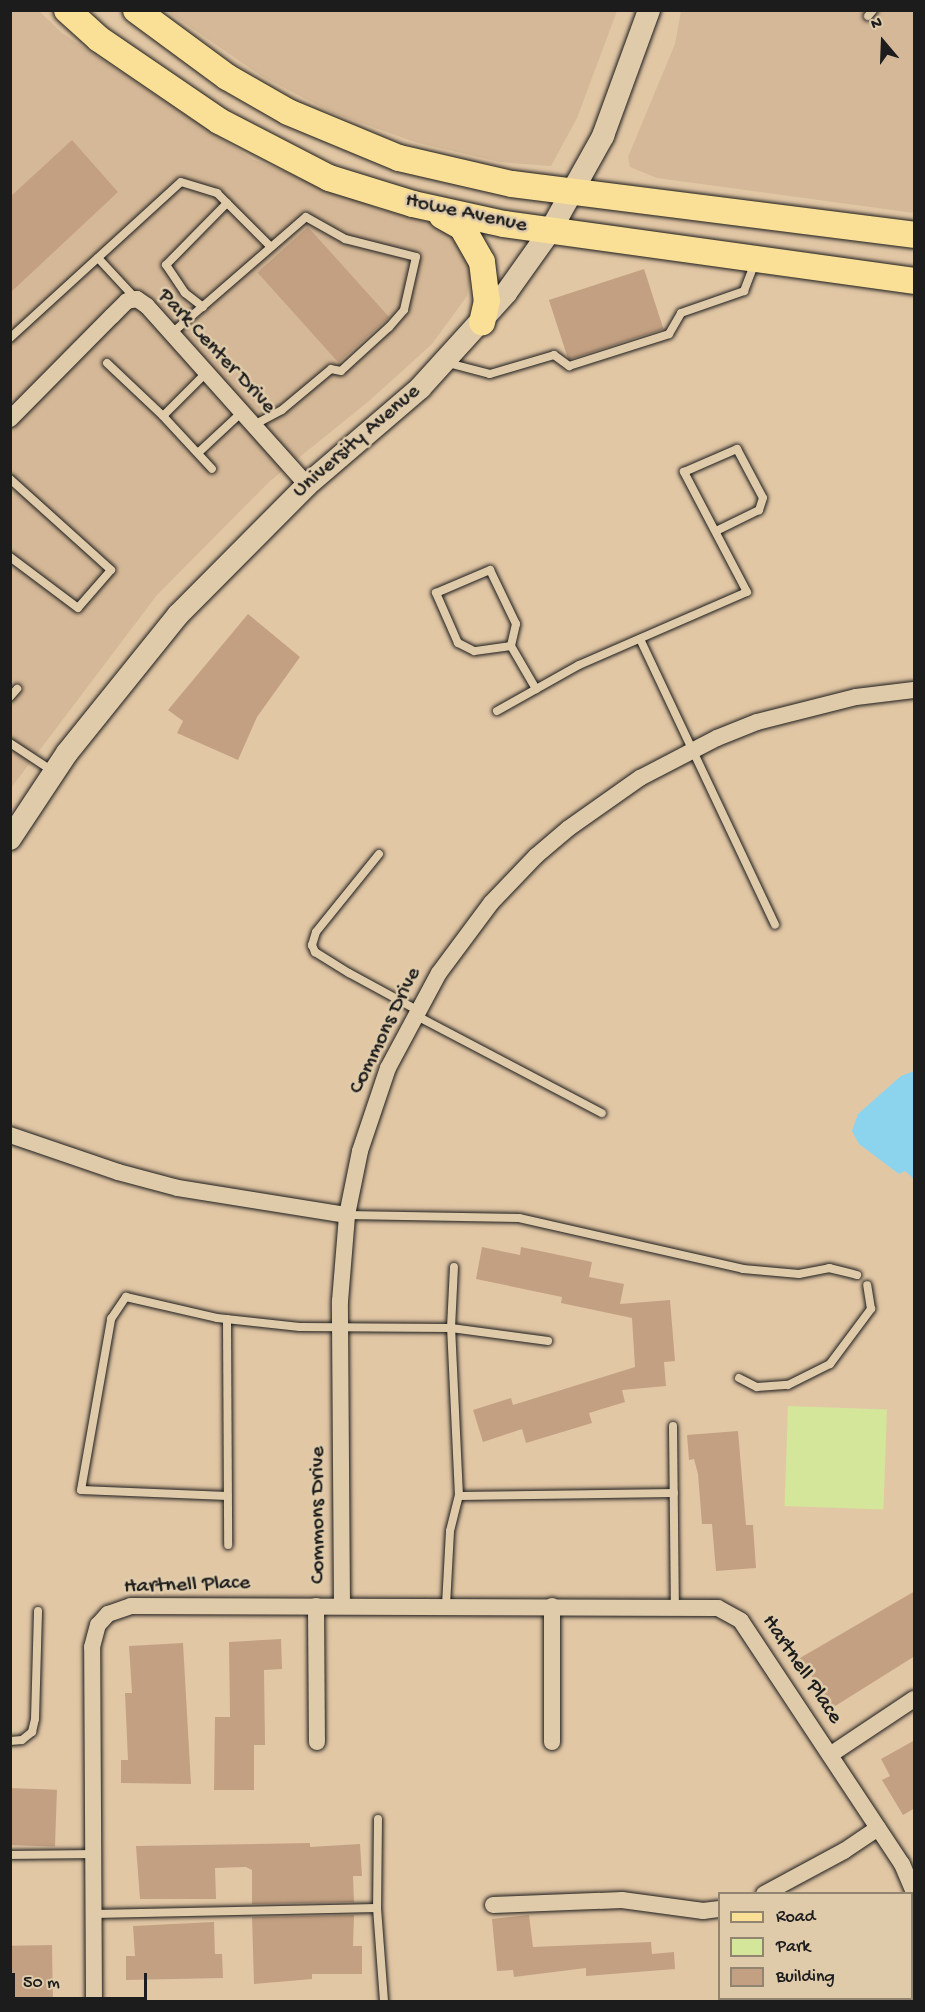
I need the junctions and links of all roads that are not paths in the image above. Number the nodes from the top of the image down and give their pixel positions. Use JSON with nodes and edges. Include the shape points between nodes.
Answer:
{"nodes":[{"id":1,"x":67,"y":10,"type":"edge"},
{"id":2,"x":136,"y":10,"type":"edge"},
{"id":3,"x":649,"y":10,"type":"edge"},
{"id":4,"x":572,"y":192,"type":"junction"},
{"id":5,"x":227,"y":203,"type":"junction"},
{"id":6,"x":426,"y":207,"type":"junction"},
{"id":7,"x":550,"y":231,"type":"junction"},
{"id":8,"x":915,"y":235,"type":"edge"},
{"id":9,"x":271,"y":247,"type":"junction"},
{"id":10,"x":98,"y":258,"type":"junction"},
{"id":11,"x":756,"y":258,"type":"junction"},
{"id":12,"x":915,"y":281,"type":"edge"},
{"id":13,"x":137,"y":299,"type":"junction"},
{"id":14,"x":203,"y":307,"type":"junction"},
{"id":15,"x":482,"y":322,"type":"junction"},
{"id":16,"x":172,"y":333,"type":"junction"},
{"id":17,"x":10,"y":338,"type":"edge"},
{"id":18,"x":445,"y":362,"type":"junction"},
{"id":19,"x":107,"y":363,"type":"dead end"},
{"id":20,"x":207,"y":372,"type":"junction"},
{"id":21,"x":242,"y":411,"type":"junction"},
{"id":22,"x":163,"y":416,"type":"junction"},
{"id":23,"x":10,"y":419,"type":"edge"},
{"id":24,"x":254,"y":425,"type":"junction"},
{"id":25,"x":198,"y":453,"type":"junction"},
{"id":26,"x":212,"y":469,"type":"dead end"},
{"id":27,"x":10,"y":479,"type":"edge"},
{"id":28,"x":307,"y":485,"type":"junction"},
{"id":29,"x":716,"y":531,"type":"junction"},
{"id":30,"x":10,"y":557,"type":"edge"},
{"id":31,"x":640,"y":639,"type":"junction"},
{"id":32,"x":511,"y":646,"type":"junction"},
{"id":33,"x":536,"y":688,"type":"junction"},
{"id":34,"x":17,"y":689,"type":"dead end"},
{"id":35,"x":915,"y":690,"type":"edge"},
{"id":36,"x":10,"y":697,"type":"edge"},
{"id":37,"x":497,"y":711,"type":"dead end"},
{"id":38,"x":10,"y":743,"type":"edge"},
{"id":39,"x":691,"y":750,"type":"junction"},
{"id":40,"x":54,"y":772,"type":"junction"},
{"id":41,"x":10,"y":839,"type":"edge"},
{"id":42,"x":379,"y":854,"type":"dead end"},
{"id":43,"x":775,"y":925,"type":"dead end"},
{"id":44,"x":416,"y":1012,"type":"junction"},
{"id":45,"x":602,"y":1113,"type":"dead end"},
{"id":46,"x":10,"y":1135,"type":"edge"},
{"id":47,"x":347,"y":1215,"type":"junction"},
{"id":48,"x":454,"y":1266,"type":"dead end"},
{"id":49,"x":857,"y":1275,"type":"dead end"},
{"id":50,"x":867,"y":1285,"type":"dead end"},
{"id":51,"x":227,"y":1319,"type":"junction"},
{"id":52,"x":340,"y":1328,"type":"junction"},
{"id":53,"x":451,"y":1328,"type":"junction"},
{"id":54,"x":548,"y":1341,"type":"dead end"},
{"id":55,"x":739,"y":1378,"type":"dead end"},
{"id":56,"x":673,"y":1426,"type":"dead end"},
{"id":57,"x":674,"y":1493,"type":"junction"},
{"id":58,"x":227,"y":1496,"type":"junction"},
{"id":59,"x":459,"y":1496,"type":"junction"},
{"id":60,"x":228,"y":1545,"type":"dead end"},
{"id":61,"x":342,"y":1605,"type":"junction"},
{"id":62,"x":446,"y":1605,"type":"junction"},
{"id":63,"x":316,"y":1606,"type":"junction"},
{"id":64,"x":552,"y":1606,"type":"junction"},
{"id":65,"x":675,"y":1606,"type":"junction"},
{"id":66,"x":38,"y":1611,"type":"dead end"},
{"id":67,"x":915,"y":1699,"type":"edge"},
{"id":68,"x":10,"y":1741,"type":"edge"},
{"id":69,"x":317,"y":1742,"type":"dead end"},
{"id":70,"x":552,"y":1742,"type":"dead end"},
{"id":71,"x":830,"y":1755,"type":"junction"},
{"id":72,"x":378,"y":1819,"type":"dead end"},
{"id":73,"x":878,"y":1828,"type":"junction"},
{"id":74,"x":93,"y":1854,"type":"junction"},
{"id":75,"x":10,"y":1855,"type":"edge"},
{"id":76,"x":774,"y":1891,"type":"edge"},
{"id":77,"x":915,"y":1892,"type":"edge"},
{"id":78,"x":494,"y":1905,"type":"dead end"},
{"id":79,"x":377,"y":1908,"type":"junction"},
{"id":80,"x":718,"y":1909,"type":"edge"},
{"id":81,"x":94,"y":1914,"type":"junction"},
{"id":82,"x":94,"y":2001,"type":"edge"},
{"id":83,"x":384,"y":2001,"type":"edge"}],
"edges":[{"from":1,"to":6,"type":"main road","name":"Howe Avenue","via":[[150,75],[292,162],[329,178]]},
{"from":2,"to":4,"type":"main road","name":"Howe Avenue","via":[[227,77],[326,130],[444,170]]},
{"from":3,"to":4,"type":"street","name":"University Avenue","via":[[603,136]]},
{"from":4,"to":7,"type":"street","name":"University Avenue"},
{"from":4,"to":8,"type":"main road","name":"Howe Avenue"},
{"from":5,"to":9,"type":"lane"},
{"from":5,"to":10,"type":"lane","via":[[217,193],[181,182]]},
{"from":5,"to":14,"type":"lane","via":[[166,265],[185,293]]},
{"from":6,"to":7,"type":"main road","name":"Howe Avenue"},
{"from":6,"to":15,"type":"main road","via":[[462,226],[475,247],[486,284]]},
{"from":7,"to":11,"type":"main road","name":"Howe Avenue"},
{"from":7,"to":15,"type":"street","name":"University Avenue"},
{"from":9,"to":14,"type":"lane"},
{"from":9,"to":24,"type":"lane","via":[[306,217],[345,239],[416,257],[404,310],[341,371],[331,369],[282,410]]},
{"from":10,"to":13,"type":"lane"},
{"from":10,"to":17,"type":"lane"},
{"from":11,"to":12,"type":"main road","name":"Howe Avenue"},
{"from":11,"to":18,"type":"lane","via":[[744,291],[681,313],[669,334],[570,366],[554,355],[490,374]]},
{"from":13,"to":16,"type":"street","name":"Park Center Drive"},
{"from":13,"to":23,"type":"street","name":"Park Center Drive","via":[[127,302],[112,316]]},
{"from":14,"to":16,"type":"lane"},
{"from":15,"to":18,"type":"street","name":"University Avenue"},
{"from":16,"to":20,"type":"street","name":"Park Center Drive"},
{"from":18,"to":28,"type":"street","name":"University Avenue"},
{"from":19,"to":22,"type":"lane"},
{"from":20,"to":21,"type":"street","name":"Park Center Drive"},
{"from":20,"to":22,"type":"lane"},
{"from":21,"to":24,"type":"street","name":"Park Center Drive"},
{"from":21,"to":25,"type":"lane"},
{"from":22,"to":25,"type":"lane"},
{"from":24,"to":28,"type":"street","name":"Park Center Drive"},
{"from":25,"to":26,"type":"lane"},
{"from":27,"to":30,"type":"lane","via":[[111,570],[78,609]]},
{"from":28,"to":40,"type":"street","name":"University Avenue","via":[[178,615]]},
{"from":29,"to":29,"type":"lane","via":[[759,510],[763,498],[737,449],[684,472]]},
{"from":29,"to":31,"type":"lane","via":[[747,592]]},
{"from":31,"to":33,"type":"lane"},
{"from":31,"to":39,"type":"lane"},
{"from":32,"to":32,"type":"lane","via":[[516,624],[490,570],[436,593],[458,643],[474,651]]},
{"from":32,"to":33,"type":"lane"},
{"from":33,"to":37,"type":"lane"},
{"from":34,"to":36,"type":"lane"},
{"from":35,"to":39,"type":"street","name":"Commons Drive","via":[[856,697],[798,710]]},
{"from":38,"to":40,"type":"lane"},
{"from":39,"to":43,"type":"lane"},
{"from":39,"to":44,"type":"street","name":"Commons Drive","via":[[603,801],[536,856],[464,937]]},
{"from":40,"to":41,"type":"street","name":"University Avenue"},
{"from":42,"to":44,"type":"lane","via":[[316,932],[312,945],[315,952]]},
{"from":44,"to":45,"type":"lane"},
{"from":44,"to":47,"type":"street","name":"Commons Drive","via":[[373,1109]]},
{"from":46,"to":47,"type":"street","via":[[178,1188]]},
{"from":47,"to":49,"type":"lane","via":[[519,1218],[742,1269],[799,1274],[829,1268]]},
{"from":47,"to":52,"type":"street","name":"Commons Drive"},
{"from":48,"to":53,"type":"lane"},
{"from":50,"to":55,"type":"lane","via":[[872,1309],[830,1364],[788,1385],[757,1387]]},
{"from":51,"to":52,"type":"lane"},
{"from":51,"to":58,"type":"lane"},
{"from":51,"to":58,"type":"lane","via":[[126,1298],[111,1319],[81,1490]]},
{"from":52,"to":53,"type":"lane"},
{"from":52,"to":61,"type":"street","name":"Commons Drive"},
{"from":53,"to":54,"type":"lane"},
{"from":53,"to":59,"type":"lane"},
{"from":56,"to":57,"type":"lane"},
{"from":57,"to":59,"type":"lane"},
{"from":57,"to":65,"type":"lane"},
{"from":58,"to":60,"type":"lane"},
{"from":59,"to":62,"type":"lane","via":[[450,1531]]},
{"from":61,"to":62,"type":"street","name":"Hartnell Place"},
{"from":61,"to":63,"type":"street","name":"Hartnell Place"},
{"from":62,"to":64,"type":"street","name":"Hartnell Place"},
{"from":63,"to":69,"type":"street"},
{"from":63,"to":74,"type":"street","name":"Hartnell Place","via":[[130,1606],[108,1614],[98,1625],[92,1647]]},
{"from":64,"to":65,"type":"street","name":"Hartnell Place"},
{"from":64,"to":70,"type":"street"},
{"from":65,"to":71,"type":"street","name":"Hartnell Place","via":[[718,1608],[741,1621]]},
{"from":66,"to":68,"type":"lane","via":[[35,1719],[32,1732],[22,1740]]},
{"from":67,"to":71,"type":"street","name":"Hartnell Place"},
{"from":71,"to":73,"type":"street","name":"Hartnell Place"},
{"from":72,"to":79,"type":"lane"},
{"from":73,"to":76,"type":"street"},
{"from":73,"to":77,"type":"street","name":"Hartnell Place"},
{"from":74,"to":75,"type":"lane"},
{"from":74,"to":81,"type":"street","name":"Hartnell Place"},
{"from":78,"to":80,"type":"street","via":[[622,1900],[703,1911]]},
{"from":79,"to":81,"type":"lane"},
{"from":79,"to":83,"type":"lane"},
{"from":81,"to":82,"type":"street","name":"Hartnell Place"}]}
